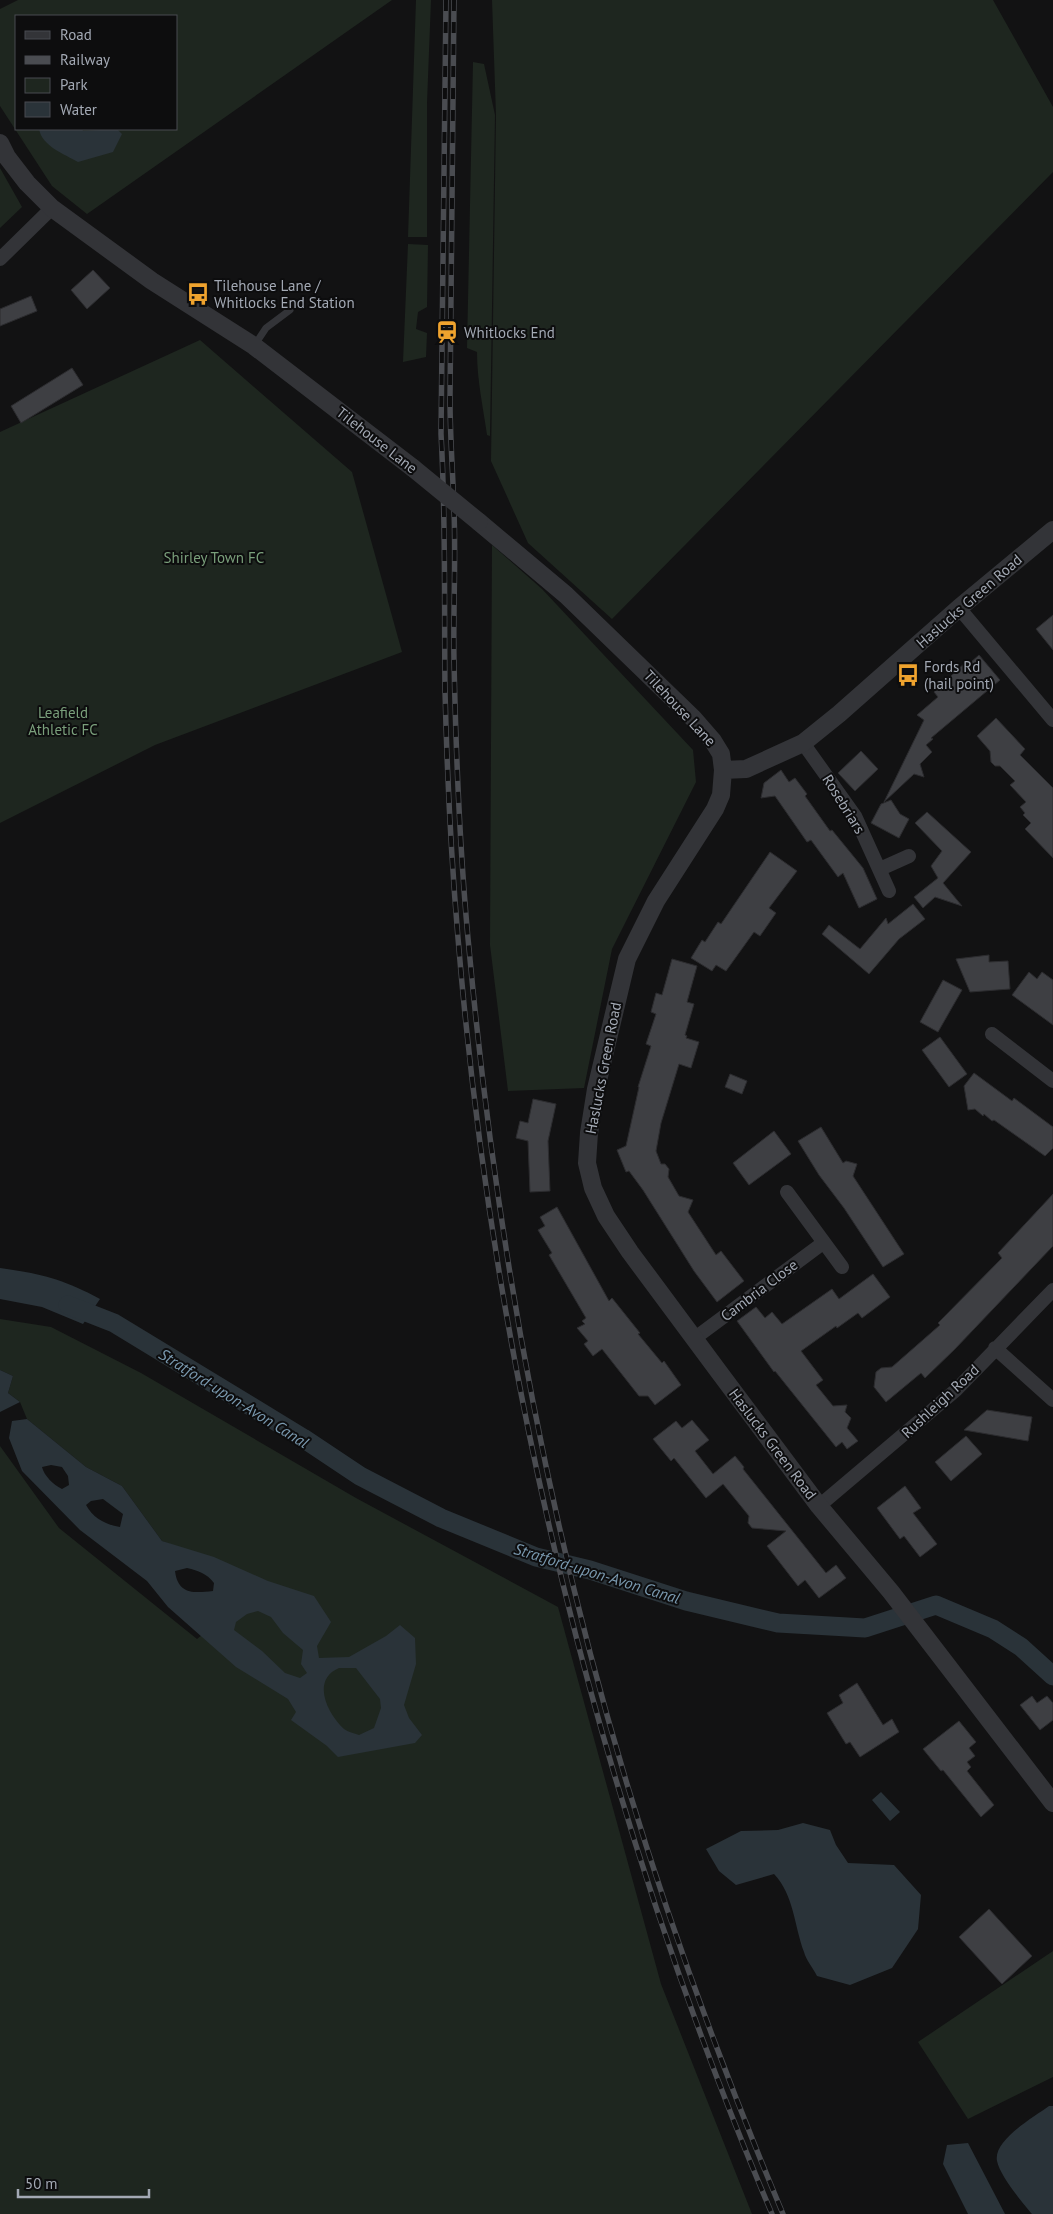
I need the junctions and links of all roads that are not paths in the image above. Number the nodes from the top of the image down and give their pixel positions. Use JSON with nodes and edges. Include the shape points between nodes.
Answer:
{"nodes":[{"id":1,"x":0,"y":143,"type":"edge"},
{"id":2,"x":52,"y":208,"type":"junction"},
{"id":3,"x":0,"y":259,"type":"edge"},
{"id":4,"x":290,"y":310,"type":"dead end"},
{"id":5,"x":254,"y":346,"type":"junction"},
{"id":6,"x":1053,"y":530,"type":"edge"},
{"id":7,"x":959,"y":608,"type":"junction"},
{"id":8,"x":1053,"y":720,"type":"edge"},
{"id":9,"x":804,"y":743,"type":"junction"},
{"id":10,"x":724,"y":770,"type":"junction"},
{"id":11,"x":909,"y":856,"type":"dead end"},
{"id":12,"x":880,"y":869,"type":"junction"},
{"id":13,"x":889,"y":891,"type":"dead end"},
{"id":14,"x":992,"y":1034,"type":"dead end"},
{"id":15,"x":1053,"y":1081,"type":"edge"},
{"id":16,"x":787,"y":1192,"type":"dead end"},
{"id":17,"x":824,"y":1242,"type":"junction"},
{"id":18,"x":842,"y":1266,"type":"dead end"},
{"id":19,"x":1053,"y":1290,"type":"edge"},
{"id":20,"x":695,"y":1338,"type":"junction"},
{"id":21,"x":995,"y":1348,"type":"junction"},
{"id":22,"x":1053,"y":1400,"type":"edge"},
{"id":23,"x":819,"y":1506,"type":"junction"},
{"id":24,"x":1053,"y":1803,"type":"edge"}],
"edges":[{"from":1,"to":2,"type":"street","name":"Tilehouse Lane","via":[[7,157]]},
{"from":2,"to":3,"type":"street"},
{"from":2,"to":5,"type":"street","name":"Tilehouse Lane","via":[[152,281]]},
{"from":4,"to":5,"type":"lane","via":[[266,328]]},
{"from":5,"to":10,"type":"street","name":"Tilehouse Lane","bridge":true,"via":[[414,468],[566,594],[693,718],[721,754]]},
{"from":6,"to":7,"type":"street","name":"Haslucks Green Road"},
{"from":7,"to":8,"type":"street"},
{"from":7,"to":9,"type":"street","name":"Haslucks Green Road"},
{"from":9,"to":10,"type":"street","name":"Haslucks Green Road","via":[[746,769]]},
{"from":9,"to":12,"type":"street","name":"Rosebriars","via":[[854,816]]},
{"from":10,"to":20,"type":"street","name":"Haslucks Green Road","via":[[721,795],[715,810],[656,901],[627,959],[596,1089],[587,1164],[593,1188],[606,1216]]},
{"from":11,"to":12,"type":"street"},
{"from":12,"to":13,"type":"street","name":"Rosebriars"},
{"from":14,"to":15,"type":"street"},
{"from":16,"to":17,"type":"street"},
{"from":17,"to":18,"type":"street"},
{"from":17,"to":20,"type":"street","name":"Cambria Close"},
{"from":19,"to":21,"type":"street","name":"Rushleigh Road"},
{"from":20,"to":23,"type":"street","name":"Haslucks Green Road"},
{"from":21,"to":22,"type":"street"},
{"from":21,"to":23,"type":"street","name":"Rushleigh Road","via":[[956,1390]]},
{"from":23,"to":24,"type":"street","name":"Haslucks Green Road","via":[[891,1592]]}]}
